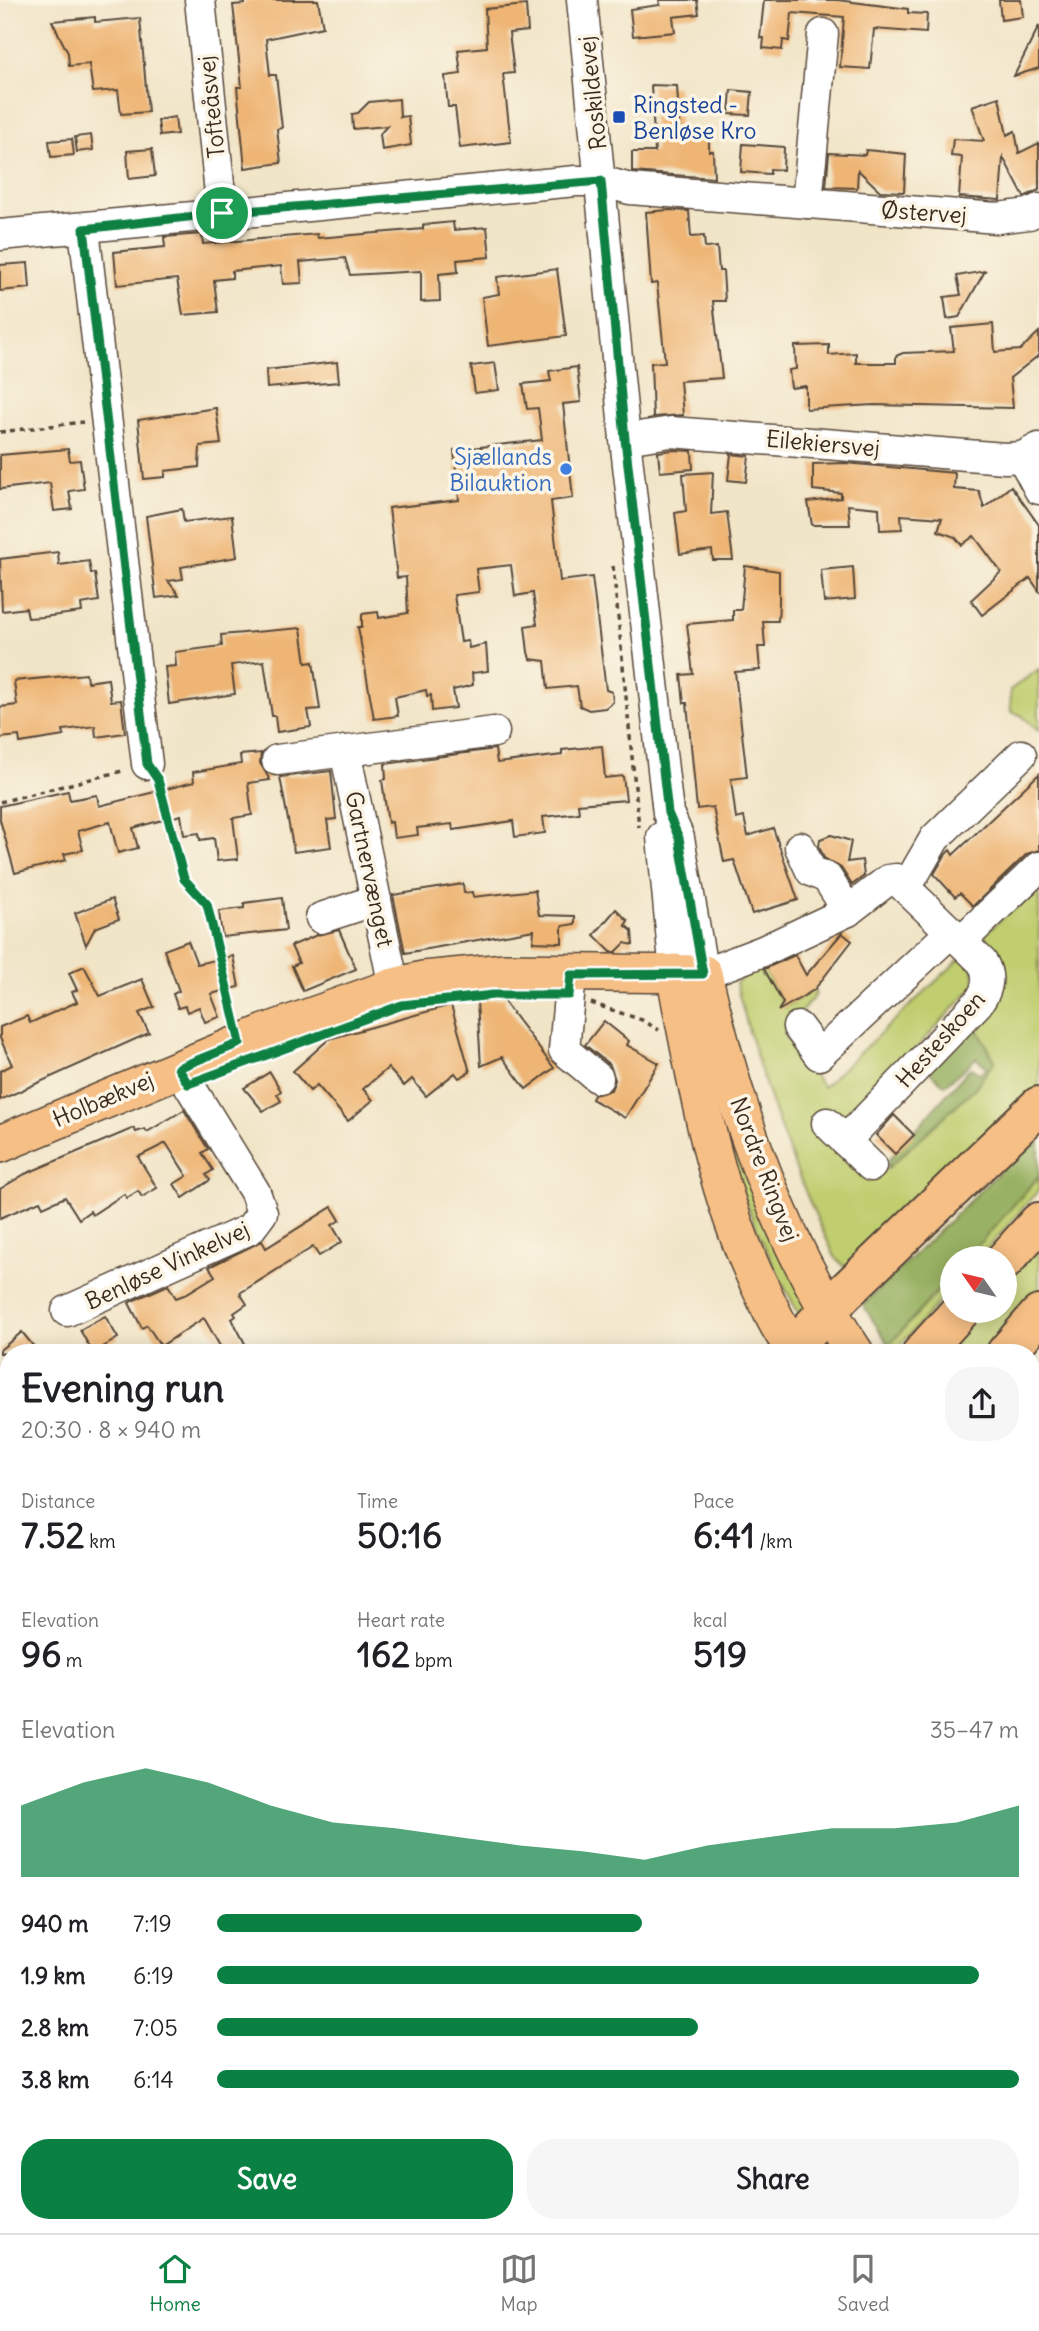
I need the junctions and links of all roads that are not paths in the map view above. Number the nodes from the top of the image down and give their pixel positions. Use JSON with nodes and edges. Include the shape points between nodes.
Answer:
{"nodes":[{"id":1,"x":201,"y":0,"type":"edge"},
{"id":2,"x":582,"y":0,"type":"edge"},
{"id":3,"x":823,"y":34,"type":"dead end"},
{"id":4,"x":601,"y":181,"type":"junction"},
{"id":5,"x":807,"y":203,"type":"junction"},
{"id":6,"x":1039,"y":209,"type":"edge"},
{"id":7,"x":222,"y":213,"type":"junction"},
{"id":8,"x":84,"y":229,"type":"junction"},
{"id":9,"x":0,"y":235,"type":"edge"},
{"id":10,"x":625,"y":439,"type":"junction"},
{"id":11,"x":1030,"y":452,"type":"edge"},
{"id":12,"x":1039,"y":489,"type":"edge"},
{"id":13,"x":494,"y":732,"type":"dead end"},
{"id":14,"x":345,"y":751,"type":"junction"},
{"id":15,"x":1021,"y":755,"type":"dead end"},
{"id":16,"x":278,"y":760,"type":"dead end"},
{"id":17,"x":147,"y":764,"type":"road end"},
{"id":18,"x":800,"y":847,"type":"dead end"},
{"id":19,"x":1039,"y":867,"type":"edge"},
{"id":20,"x":906,"y":888,"type":"junction"},
{"id":21,"x":376,"y":900,"type":"junction"},
{"id":22,"x":848,"y":911,"type":"junction"},
{"id":23,"x":321,"y":918,"type":"dead end"},
{"id":24,"x":956,"y":937,"type":"junction"},
{"id":25,"x":686,"y":979,"type":"junction"},
{"id":26,"x":570,"y":985,"type":"junction"},
{"id":27,"x":394,"y":987,"type":"junction"},
{"id":28,"x":798,"y":1027,"type":"dead end"},
{"id":29,"x":178,"y":1068,"type":"junction"},
{"id":30,"x":598,"y":1078,"type":"dead end"},
{"id":31,"x":1039,"y":1107,"type":"edge"},
{"id":32,"x":0,"y":1144,"type":"edge"},
{"id":33,"x":871,"y":1166,"type":"dead end"},
{"id":34,"x":1039,"y":1222,"type":"edge"},
{"id":35,"x":1017,"y":1247,"type":"edge"},
{"id":36,"x":829,"y":1308,"type":"junction"},
{"id":37,"x":67,"y":1311,"type":"dead end"},
{"id":38,"x":1039,"y":1315,"type":"edge"},
{"id":39,"x":949,"y":1323,"type":"edge"},
{"id":40,"x":796,"y":1344,"type":"edge"},
{"id":41,"x":805,"y":1344,"type":"edge"},
{"id":42,"x":850,"y":1344,"type":"edge"},
{"id":43,"x":930,"y":1344,"type":"edge"},
{"id":44,"x":1014,"y":1344,"type":"edge"}],
"edges":[{"from":1,"to":7,"type":"street","name":"Tofteåsvej"},
{"from":2,"to":4,"type":"street","name":"Roskildevej"},
{"from":3,"to":5,"type":"street"},
{"from":4,"to":5,"type":"street","name":"Østervej","via":[[630,189]]},
{"from":4,"to":7,"type":"street","name":"Østervej"},
{"from":4,"to":10,"type":"street","name":"Roskildevej"},
{"from":5,"to":6,"type":"street","name":"Østervej","via":[[997,218]]},
{"from":7,"to":8,"type":"street","name":"Østervej"},
{"from":8,"to":9,"type":"street","name":"Østervej"},
{"from":8,"to":17,"type":"street"},
{"from":10,"to":11,"type":"street","name":"Eilekiersvej","via":[[671,432],[1005,458]]},
{"from":10,"to":25,"type":"street","name":"Roskildevej","via":[[668,813],[679,838]]},
{"from":11,"to":12,"type":"street"},
{"from":13,"to":14,"type":"street"},
{"from":14,"to":16,"type":"street"},
{"from":14,"to":21,"type":"street","name":"Gartnervænget"},
{"from":15,"to":20,"type":"street","via":[[934,838]]},
{"from":18,"to":22,"type":"street","via":[[811,871],[827,878]]},
{"from":19,"to":24,"type":"street"},
{"from":20,"to":22,"type":"street","via":[[896,879],[888,880]]},
{"from":20,"to":24,"type":"street","name":"Hesteskoen"},
{"from":21,"to":23,"type":"street"},
{"from":21,"to":27,"type":"street","name":"Gartnervænget"},
{"from":22,"to":25,"type":"street","via":[[763,951]]},
{"from":24,"to":28,"type":"street","via":[[819,1055]]},
{"from":24,"to":33,"type":"street","name":"Hesteskoen","via":[[985,967],[988,979],[983,996],[836,1132]]},
{"from":25,"to":26,"type":"main road","name":"Holbækvej","via":[[639,997]]},
{"from":25,"to":36,"type":"main road","name":"Nordre Ringvej","via":[[717,1031],[758,1163],[794,1247]]},
{"from":25,"to":40,"type":"main road","name":"Nordre Ringvej","via":[[721,1187],[734,1228],[780,1329]]},
{"from":26,"to":27,"type":"main road","name":"Holbækvej","via":[[479,972]]},
{"from":26,"to":30,"type":"street","via":[[564,1050]]},
{"from":27,"to":29,"type":"main road","name":"Holbækvej"},
{"from":29,"to":32,"type":"main road","name":"Holbækvej"},
{"from":29,"to":37,"type":"street","name":"Benløse Vinkelvej","via":[[255,1192],[262,1213],[250,1229]]},
{"from":31,"to":36,"type":"highway"},
{"from":34,"to":35,"type":"highway"},
{"from":36,"to":41,"type":"highway"},
{"from":36,"to":42,"type":"main road","name":"Nordre Ringvej"},
{"from":38,"to":44,"type":"highway"},
{"from":39,"to":43,"type":"highway"}]}
